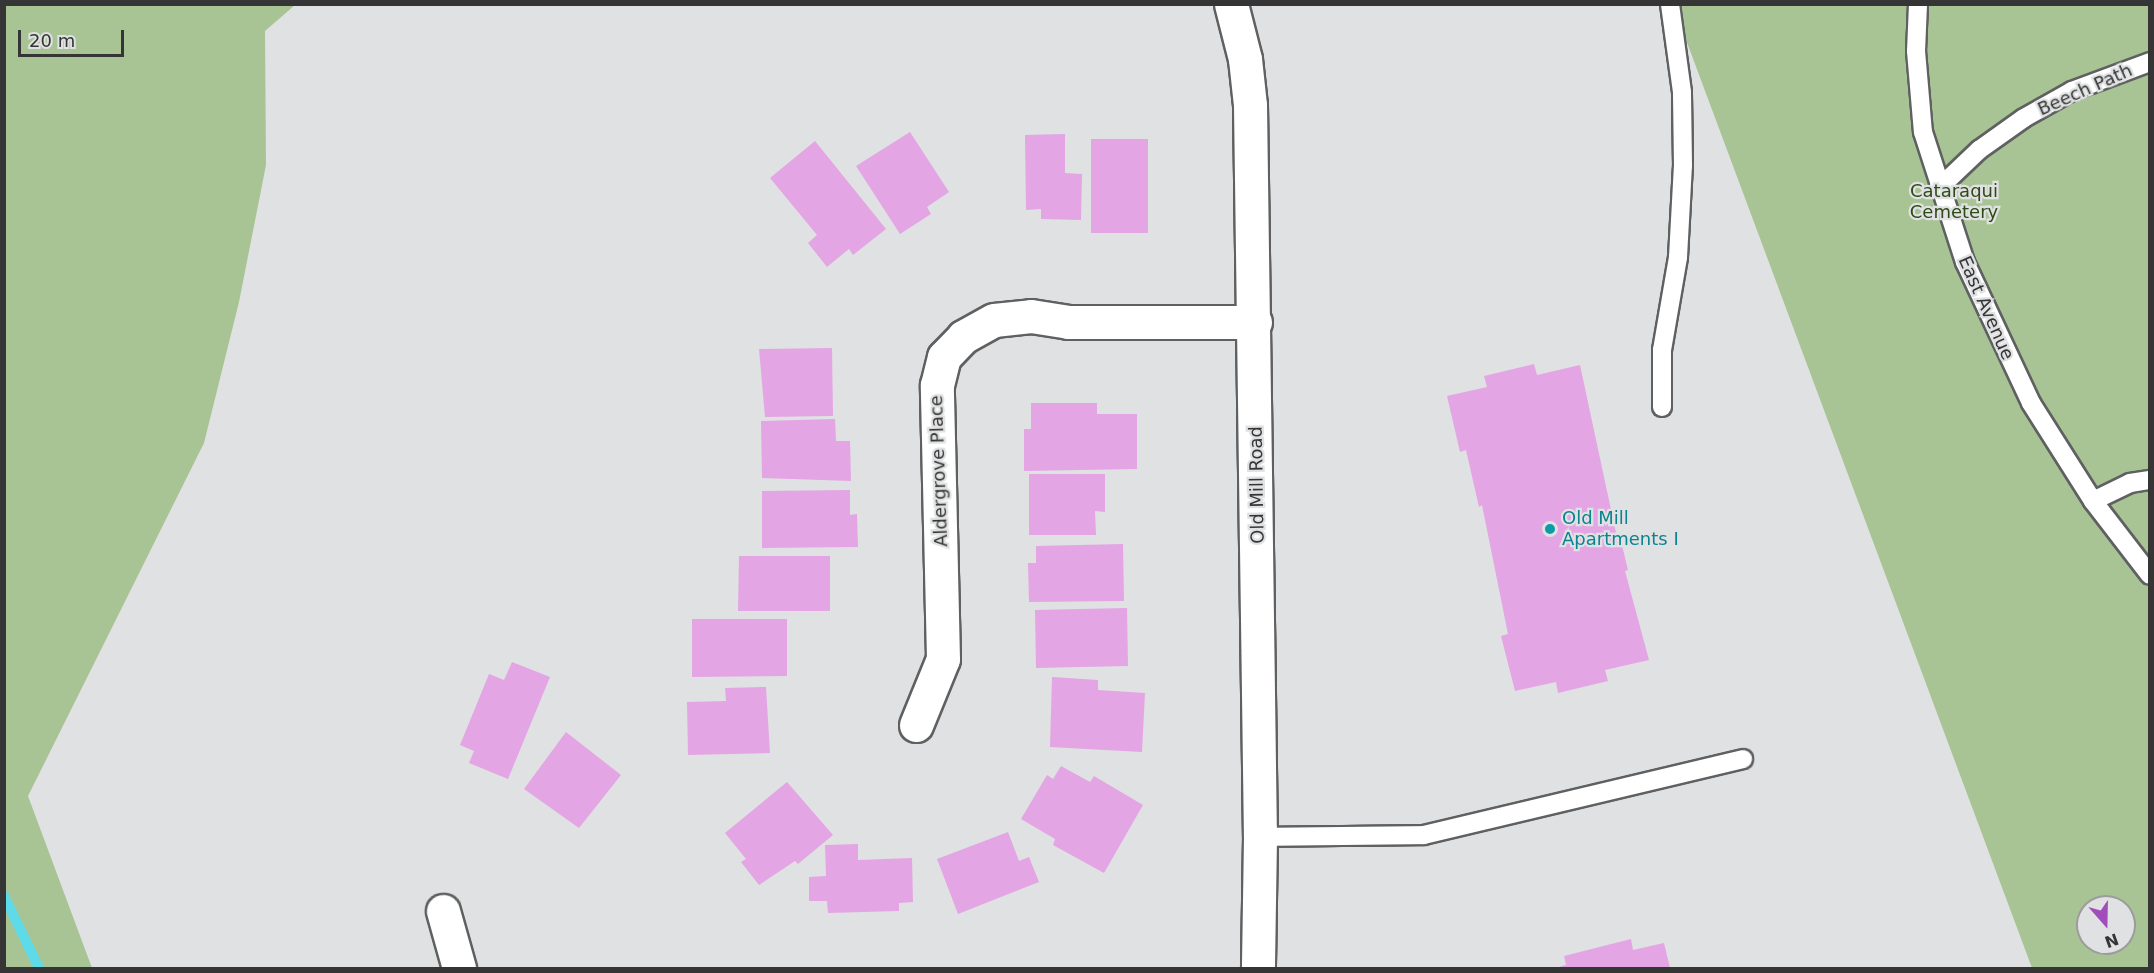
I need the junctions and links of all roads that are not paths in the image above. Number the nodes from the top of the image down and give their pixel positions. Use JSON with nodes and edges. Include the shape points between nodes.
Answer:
{"nodes":[{"id":1,"x":1231,"y":4,"type":"edge"},
{"id":2,"x":1670,"y":4,"type":"edge"},
{"id":3,"x":1918,"y":4,"type":"edge"},
{"id":4,"x":2150,"y":62,"type":"edge"},
{"id":5,"x":1938,"y":189,"type":"junction"},
{"id":6,"x":1255,"y":322,"type":"junction"},
{"id":7,"x":1662,"y":406,"type":"dead end"},
{"id":8,"x":2150,"y":480,"type":"edge"},
{"id":9,"x":2093,"y":501,"type":"junction"},
{"id":10,"x":2150,"y":575,"type":"edge"},
{"id":11,"x":916,"y":725,"type":"dead end"},
{"id":12,"x":1743,"y":759,"type":"dead end"},
{"id":13,"x":1260,"y":837,"type":"junction"},
{"id":14,"x":443,"y":911,"type":"dead end"},
{"id":15,"x":459,"y":969,"type":"edge"},
{"id":16,"x":1258,"y":969,"type":"edge"}],
"edges":[{"from":1,"to":6,"type":"street","name":"Old Mill Road","via":[[1245,59],[1250,105]]},
{"from":2,"to":7,"type":"lane","via":[[1682,92],[1683,166],[1678,257],[1662,350]]},
{"from":3,"to":5,"type":"lane","name":"East Avenue","via":[[1918,100]]},
{"from":4,"to":5,"type":"lane","name":"Beech Path","via":[[2066,94],[2024,118],[1979,150]]},
{"from":5,"to":9,"type":"lane","name":"East Avenue","via":[[1995,334],[2031,403]]},
{"from":6,"to":11,"type":"street","name":"Aldergrove Place","via":[[1068,322],[1031,316],[994,320],[963,337],[944,357],[937,385],[943,659]]},
{"from":6,"to":13,"type":"street","name":"Old Mill Road"},
{"from":8,"to":9,"type":"lane","via":[[2130,483]]},
{"from":9,"to":10,"type":"lane","name":"East Avenue"},
{"from":12,"to":13,"type":"lane","via":[[1424,836]]},
{"from":13,"to":16,"type":"street","name":"Old Mill Road"},
{"from":14,"to":15,"type":"street"}]}
